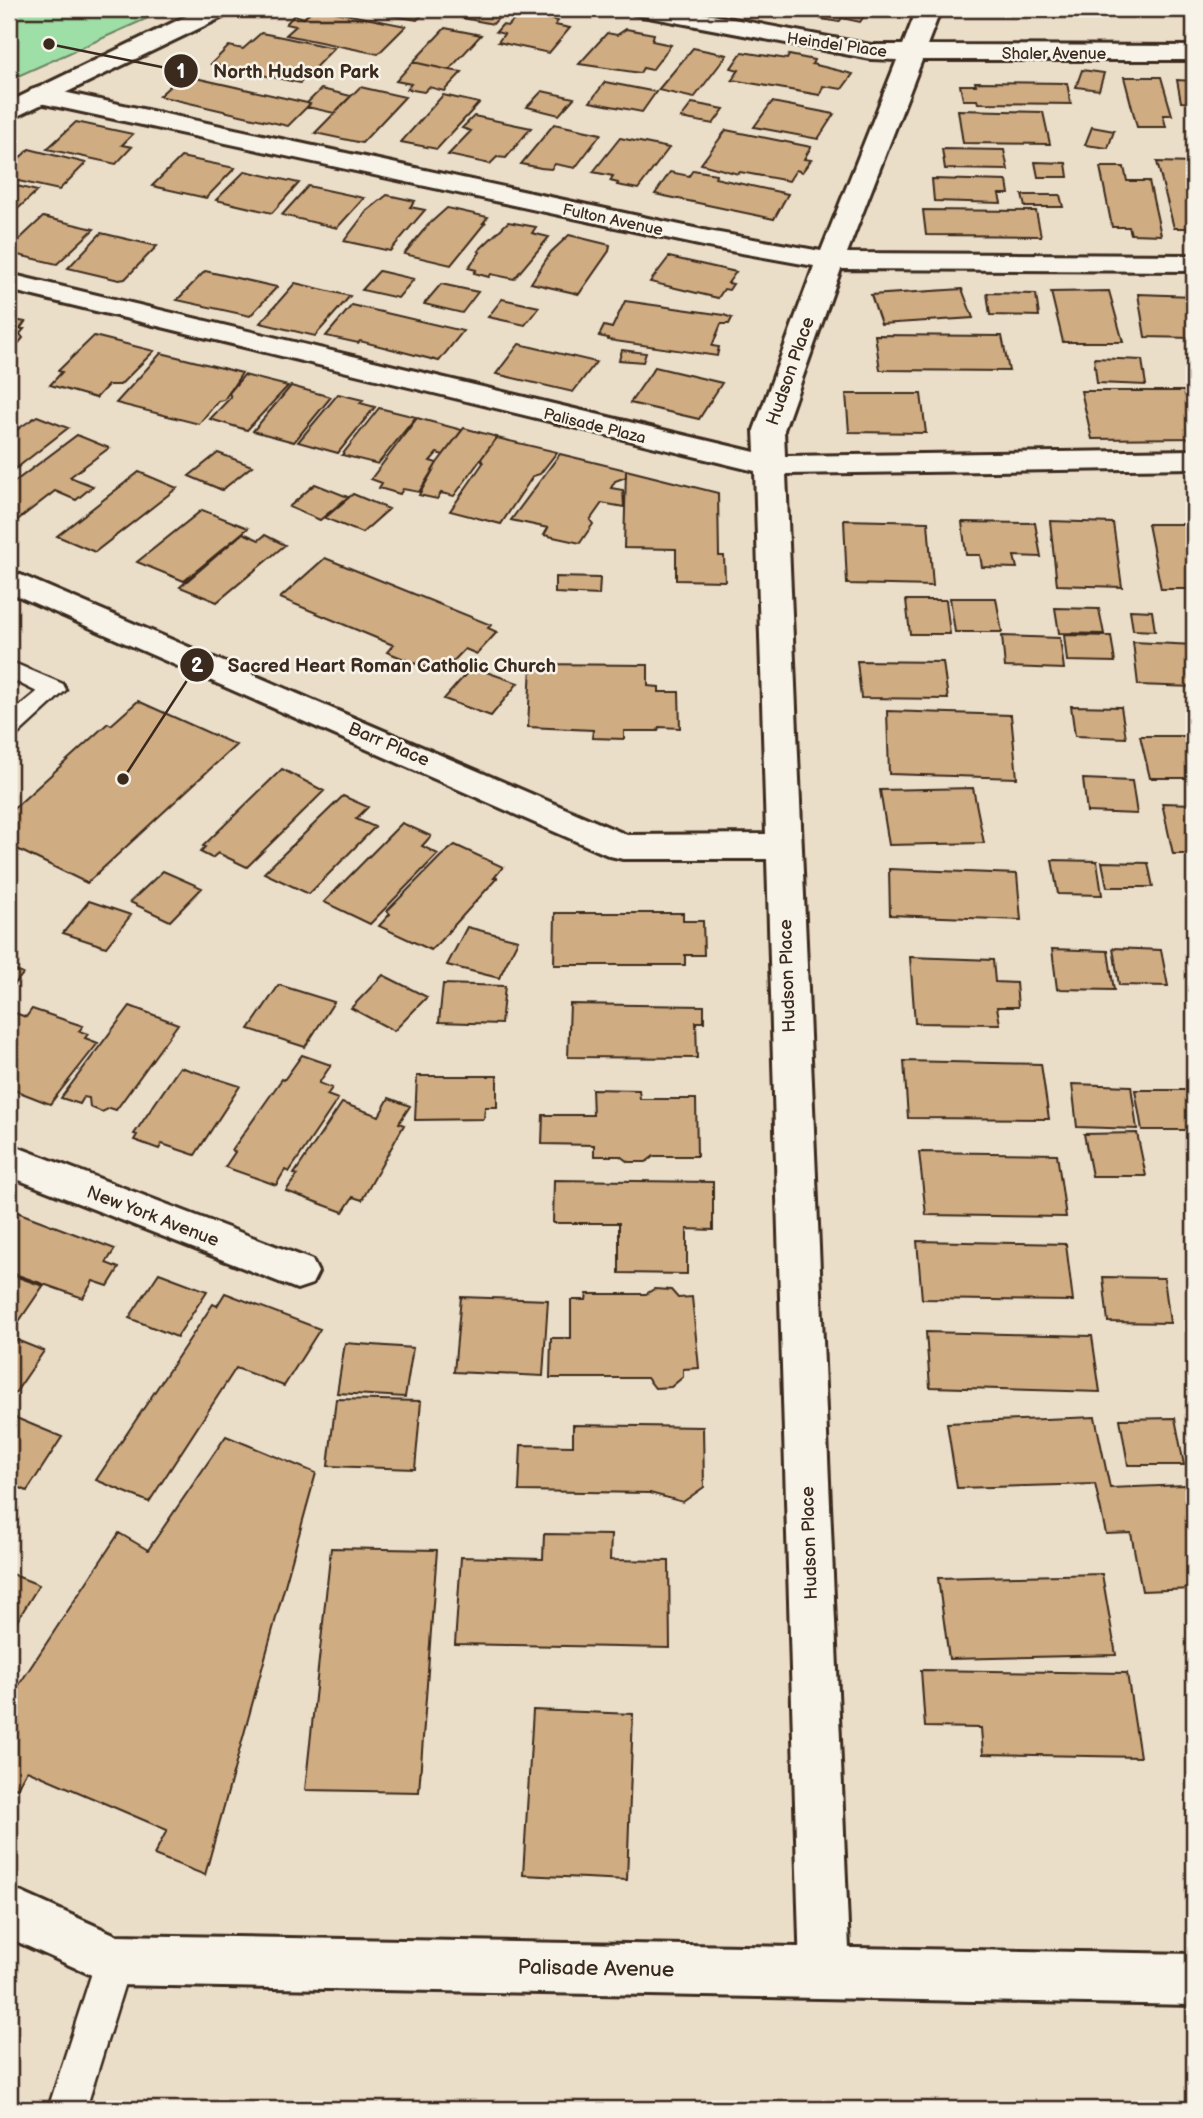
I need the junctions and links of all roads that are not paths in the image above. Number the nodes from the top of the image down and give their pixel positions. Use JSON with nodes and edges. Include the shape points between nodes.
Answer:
{"nodes":[{"id":1,"x":220,"y":9,"type":"edge"},
{"id":2,"x":643,"y":9,"type":"edge"},
{"id":3,"x":929,"y":9,"type":"edge"},
{"id":4,"x":1194,"y":53,"type":"edge"},
{"id":5,"x":914,"y":54,"type":"junction"},
{"id":6,"x":40,"y":95,"type":"junction"},
{"id":7,"x":9,"y":112,"type":"edge"},
{"id":8,"x":830,"y":261,"type":"junction"},
{"id":9,"x":1194,"y":262,"type":"edge"},
{"id":10,"x":9,"y":282,"type":"edge"},
{"id":11,"x":1194,"y":459,"type":"edge"},
{"id":12,"x":769,"y":465,"type":"junction"},
{"id":13,"x":9,"y":580,"type":"edge"},
{"id":14,"x":9,"y":669,"type":"edge"},
{"id":15,"x":9,"y":728,"type":"edge"},
{"id":16,"x":783,"y":846,"type":"junction"},
{"id":17,"x":9,"y":1160,"type":"edge"},
{"id":18,"x":297,"y":1272,"type":"dead end"},
{"id":19,"x":9,"y":1912,"type":"edge"},
{"id":20,"x":114,"y":1960,"type":"junction"},
{"id":21,"x":825,"y":1973,"type":"junction"},
{"id":22,"x":1194,"y":1980,"type":"edge"},
{"id":23,"x":66,"y":2109,"type":"edge"}],
"edges":[{"from":1,"to":6,"type":"street"},
{"from":2,"to":5,"type":"street","name":"Heindel Place","via":[[871,52]]},
{"from":3,"to":5,"type":"street","name":"Hudson Place"},
{"from":4,"to":5,"type":"street","name":"Shaler Avenue"},
{"from":5,"to":8,"type":"street","name":"Hudson Place"},
{"from":6,"to":7,"type":"street"},
{"from":6,"to":8,"type":"street","name":"Fulton Avenue","via":[[694,236]]},
{"from":8,"to":9,"type":"street","name":"Fulton Avenue"},
{"from":8,"to":12,"type":"street","name":"Hudson Place","via":[[769,430]]},
{"from":10,"to":12,"type":"street","name":"Palisade Plaza"},
{"from":11,"to":12,"type":"street","name":"Palisade Plaza"},
{"from":12,"to":16,"type":"street","name":"Hudson Place"},
{"from":13,"to":16,"type":"street","name":"Barr Place","via":[[623,847]]},
{"from":14,"to":15,"type":"lane","via":[[54,690]]},
{"from":16,"to":21,"type":"street","name":"Hudson Place"},
{"from":17,"to":18,"type":"street","name":"New York Avenue"},
{"from":19,"to":20,"type":"street","name":"Palisade Avenue"},
{"from":20,"to":21,"type":"street","name":"Palisade Avenue"},
{"from":20,"to":23,"type":"lane"},
{"from":21,"to":22,"type":"street","name":"Palisade Avenue"}]}
